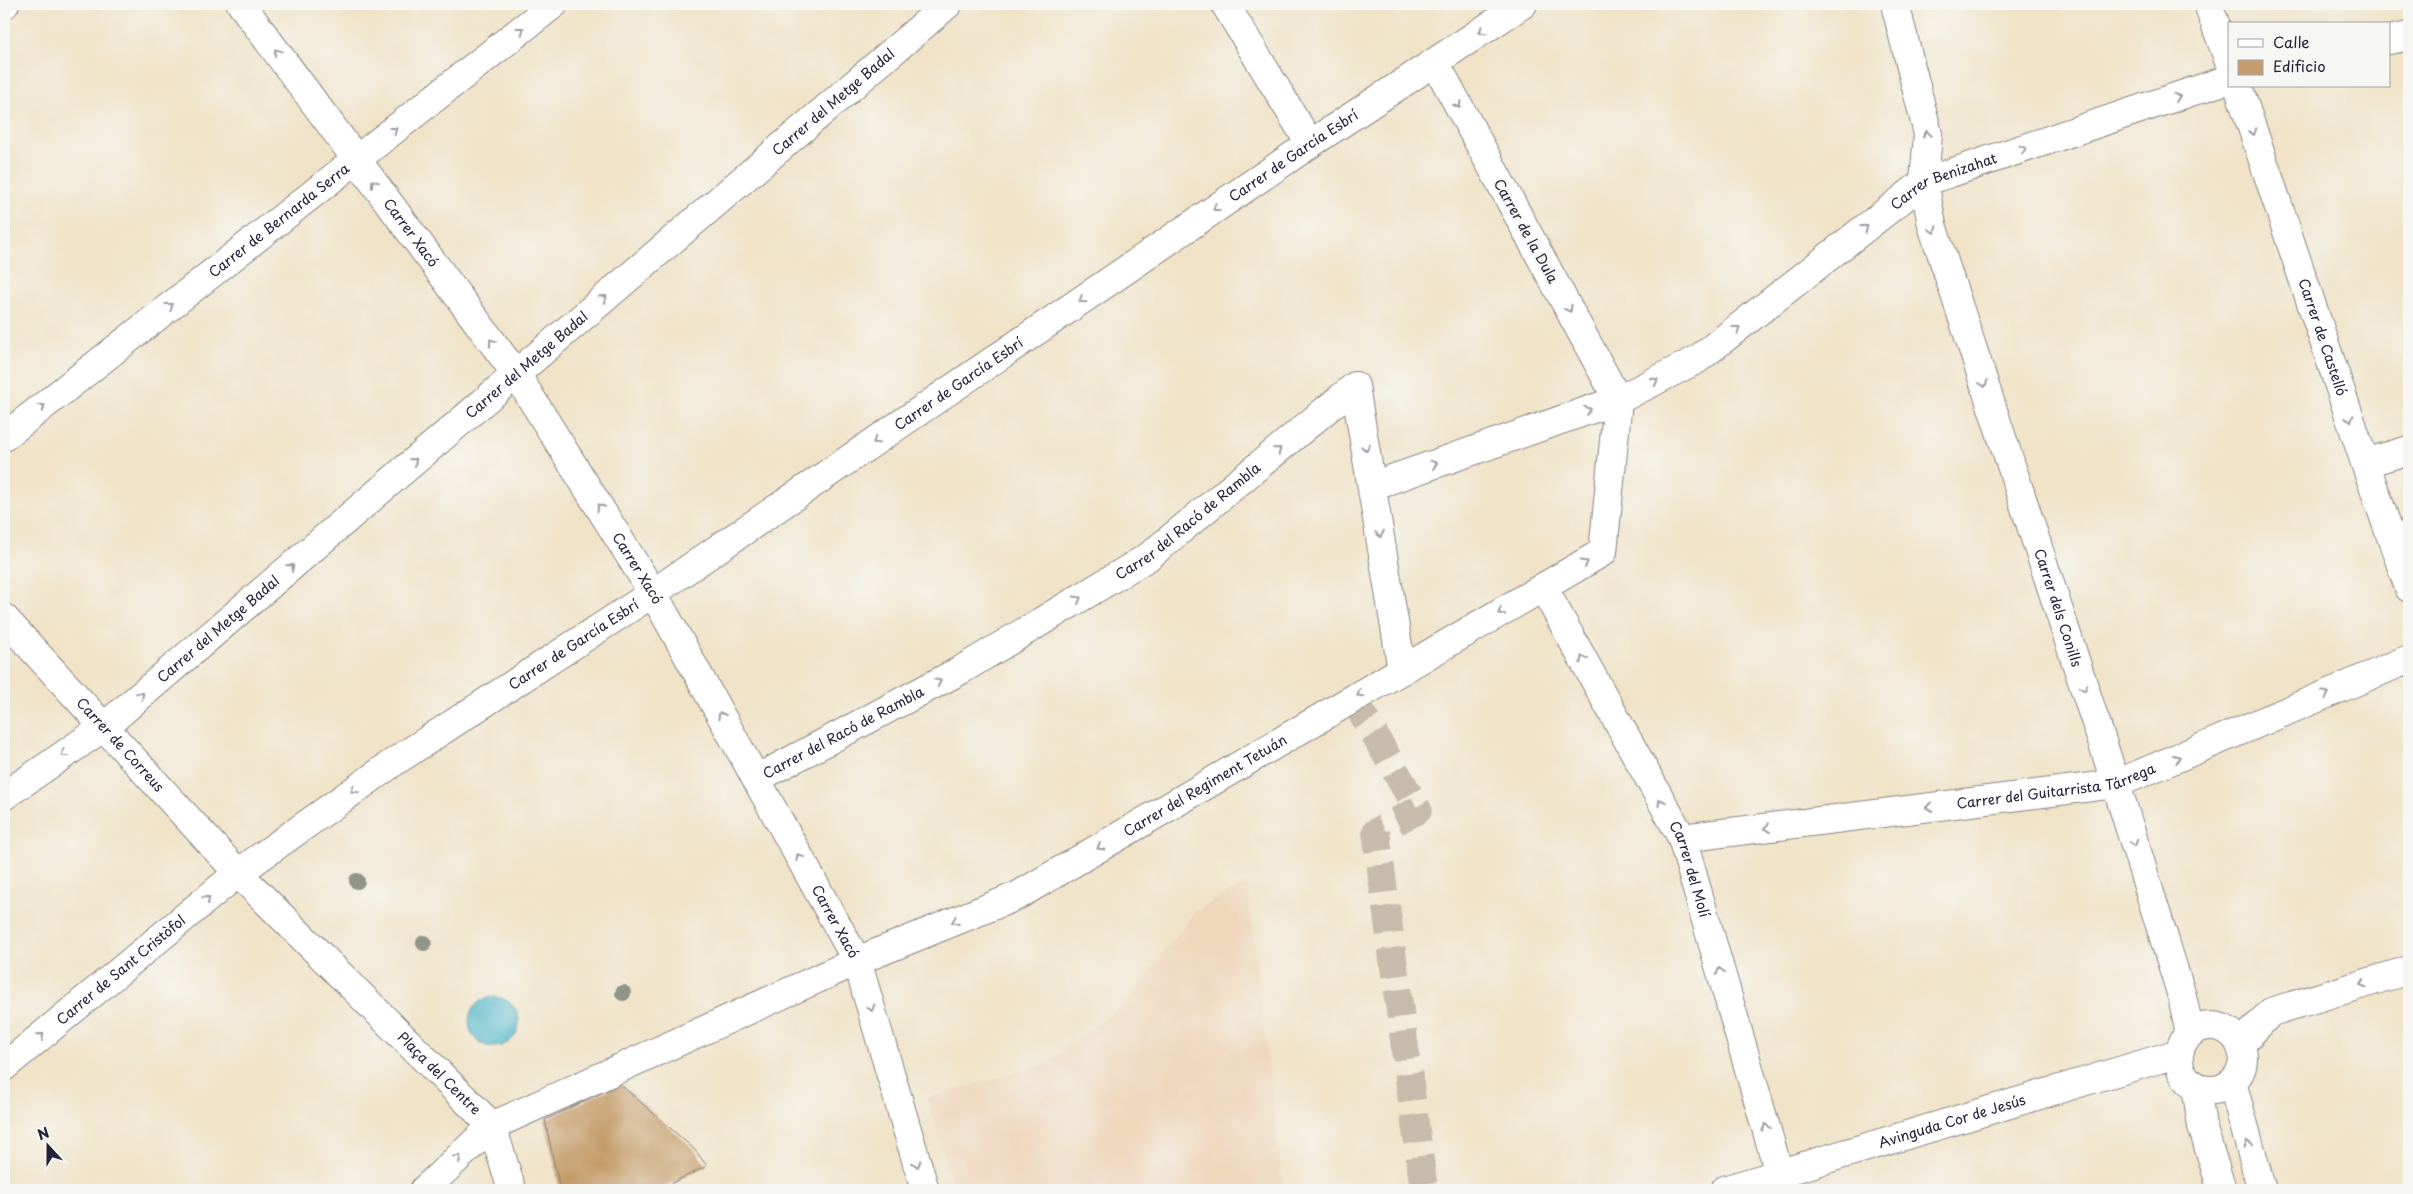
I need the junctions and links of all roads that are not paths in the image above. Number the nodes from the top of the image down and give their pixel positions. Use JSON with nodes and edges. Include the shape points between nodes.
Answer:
{"nodes":[{"id":1,"x":241,"y":4,"type":"edge"},
{"id":2,"x":554,"y":4,"type":"edge"},
{"id":3,"x":948,"y":4,"type":"edge"},
{"id":4,"x":1224,"y":4,"type":"edge"},
{"id":5,"x":1523,"y":4,"type":"edge"},
{"id":6,"x":1895,"y":4,"type":"edge"},
{"id":7,"x":2208,"y":4,"type":"edge"},
{"id":8,"x":2409,"y":36,"type":"edge"},
{"id":9,"x":2390,"y":40,"type":"edge"},
{"id":10,"x":2228,"y":59,"type":"edge"},
{"id":11,"x":1435,"y":62,"type":"junction"},
{"id":12,"x":2228,"y":79,"type":"edge"},
{"id":13,"x":2239,"y":88,"type":"edge"},
{"id":14,"x":1310,"y":144,"type":"junction"},
{"id":15,"x":357,"y":159,"type":"junction"},
{"id":16,"x":1924,"y":182,"type":"junction"},
{"id":17,"x":516,"y":374,"type":"junction"},
{"id":18,"x":1618,"y":400,"type":"junction"},
{"id":19,"x":4,"y":437,"type":"edge"},
{"id":20,"x":2409,"y":450,"type":"edge"},
{"id":21,"x":2365,"y":463,"type":"junction"},
{"id":22,"x":1372,"y":486,"type":"junction"},
{"id":23,"x":1543,"y":587,"type":"junction"},
{"id":24,"x":2409,"y":588,"type":"edge"},
{"id":25,"x":654,"y":593,"type":"junction"},
{"id":26,"x":4,"y":618,"type":"edge"},
{"id":27,"x":2409,"y":659,"type":"edge"},
{"id":28,"x":1402,"y":670,"type":"junction"},
{"id":29,"x":104,"y":727,"type":"junction"},
{"id":30,"x":756,"y":779,"type":"junction"},
{"id":31,"x":2116,"y":784,"type":"junction"},
{"id":32,"x":4,"y":796,"type":"edge"},
{"id":33,"x":1682,"y":838,"type":"junction"},
{"id":34,"x":238,"y":873,"type":"junction"},
{"id":35,"x":857,"y":961,"type":"junction"},
{"id":36,"x":2409,"y":970,"type":"edge"},
{"id":37,"x":2184,"y":1043,"type":"junction"},
{"id":38,"x":2240,"y":1045,"type":"junction"},
{"id":39,"x":4,"y":1067,"type":"edge"},
{"id":40,"x":2232,"y":1082,"type":"junction"},
{"id":41,"x":2196,"y":1086,"type":"junction"},
{"id":42,"x":492,"y":1126,"type":"junction"},
{"id":43,"x":1782,"y":1182,"type":"edge"},
{"id":44,"x":424,"y":1190,"type":"edge"},
{"id":45,"x":512,"y":1190,"type":"edge"},
{"id":46,"x":925,"y":1190,"type":"edge"},
{"id":47,"x":1724,"y":1190,"type":"edge"},
{"id":48,"x":2222,"y":1190,"type":"edge"},
{"id":49,"x":2262,"y":1190,"type":"edge"}],
"edges":[{"from":15,"to":1,"type":"street","name":"Carrer Xacó","one_way":true},
{"from":15,"to":2,"type":"street","name":"Carrer de Bernarda Serra","one_way":true},
{"from":17,"to":3,"type":"street","name":"Carrer del Metge Badal","one_way":true},
{"from":4,"to":14,"type":"street"},
{"from":5,"to":11,"type":"street","name":"Carrer de García Esbrí","one_way":true},
{"from":16,"to":6,"type":"street","name":"Carrer dels Conills","one_way":true,"via":[[1928,134]]},
{"from":7,"to":10,"type":"street"},
{"from":8,"to":9,"type":"street"},
{"from":11,"to":14,"type":"street","name":"Carrer de García Esbrí"},
{"from":11,"to":18,"type":"street","name":"Carrer de la Dula","one_way":true},
{"from":16,"to":12,"type":"street","name":"Carrer Benizahat","one_way":true},
{"from":13,"to":21,"type":"street","name":"Carrer de Castelló","one_way":true},
{"from":14,"to":25,"type":"street","name":"Carrer de García Esbrí","one_way":true},
{"from":17,"to":15,"type":"street","name":"Carrer Xacó","one_way":true},
{"from":19,"to":15,"type":"street","name":"Carrer de Bernarda Serra","one_way":true},
{"from":18,"to":16,"type":"street","name":"Carrer Benizahat","one_way":true,"via":[[1698,359]]},
{"from":16,"to":31,"type":"street","name":"Carrer dels Conills","one_way":true,"via":[[1932,225]]},
{"from":25,"to":17,"type":"street","name":"Carrer Xacó","one_way":true},
{"from":29,"to":17,"type":"street","name":"Carrer del Metge Badal","one_way":true},
{"from":22,"to":18,"type":"street","name":"Carrer Benizahat","one_way":true},
{"from":23,"to":18,"type":"street","name":"Carrer del Regiment Tetuán","one_way":true,"via":[[1603,552]]},
{"from":20,"to":21,"type":"street"},
{"from":21,"to":24,"type":"street","name":"Carrer de Castelló"},
{"from":22,"to":28,"type":"street","name":"Carrer del Racó de Rambla","one_way":true},
{"from":30,"to":22,"type":"street","name":"Carrer del Racó de Rambla","one_way":true,"via":[[961,670],[1148,556],[1355,386]]},
{"from":23,"to":28,"type":"street","name":"Carrer del Regiment Tetuán","one_way":true},
{"from":33,"to":23,"type":"street","name":"Carrer del Molí","one_way":true},
{"from":30,"to":25,"type":"street","name":"Carrer Xacó","one_way":true},
{"from":25,"to":34,"type":"street","name":"Carrer de García Esbrí","one_way":true,"via":[[394,762]]},
{"from":26,"to":29,"type":"street","name":"Carrer de Correus"},
{"from":31,"to":27,"type":"street","name":"Carrer del Guitarrista Tárrega","one_way":true},
{"from":28,"to":35,"type":"street","name":"Carrer del Regiment Tetuán","one_way":true,"via":[[1017,896]]},
{"from":29,"to":32,"type":"street","name":"Carrer del Metge Badal","one_way":true},
{"from":29,"to":34,"type":"street","name":"Carrer de Correus"},
{"from":35,"to":30,"type":"street","name":"Carrer Xacó","one_way":true},
{"from":31,"to":33,"type":"street","name":"Carrer del Guitarrista Tárrega","one_way":true},
{"from":31,"to":37,"type":"street","name":"Carrer dels Conills","one_way":true,"via":[[2182,996]]},
{"from":43,"to":33,"type":"street","name":"Carrer del Molí","one_way":true},
{"from":39,"to":34,"type":"street","name":"Carrer de Sant Cristòfol","one_way":true},
{"from":34,"to":42,"type":"street","name":"Plaça del Centre"},
{"from":35,"to":42,"type":"street","name":"Plaça del Centre"},
{"from":35,"to":46,"type":"street","name":"Carrer Xacó","one_way":true},
{"from":36,"to":38,"type":"street","one_way":true,"via":[[2271,1012]]},
{"from":37,"to":38,"type":"street","via":[[2198,1028],[2218,1027],[2235,1037]]},
{"from":37,"to":41,"type":"street","via":[[2182,1072]]},
{"from":37,"to":43,"type":"street","name":"Avinguda Cor de Jesús"},
{"from":38,"to":40,"type":"street","via":[[2242,1065]]},
{"from":40,"to":41,"type":"street","via":[[2214,1090]]},
{"from":49,"to":40,"type":"street","one_way":true},
{"from":41,"to":48,"type":"street","via":[[2202,1126]]},
{"from":44,"to":42,"type":"street","one_way":true},
{"from":42,"to":45,"type":"street"},
{"from":43,"to":47,"type":"street","name":"Avinguda Cor de Jesús"}]}
